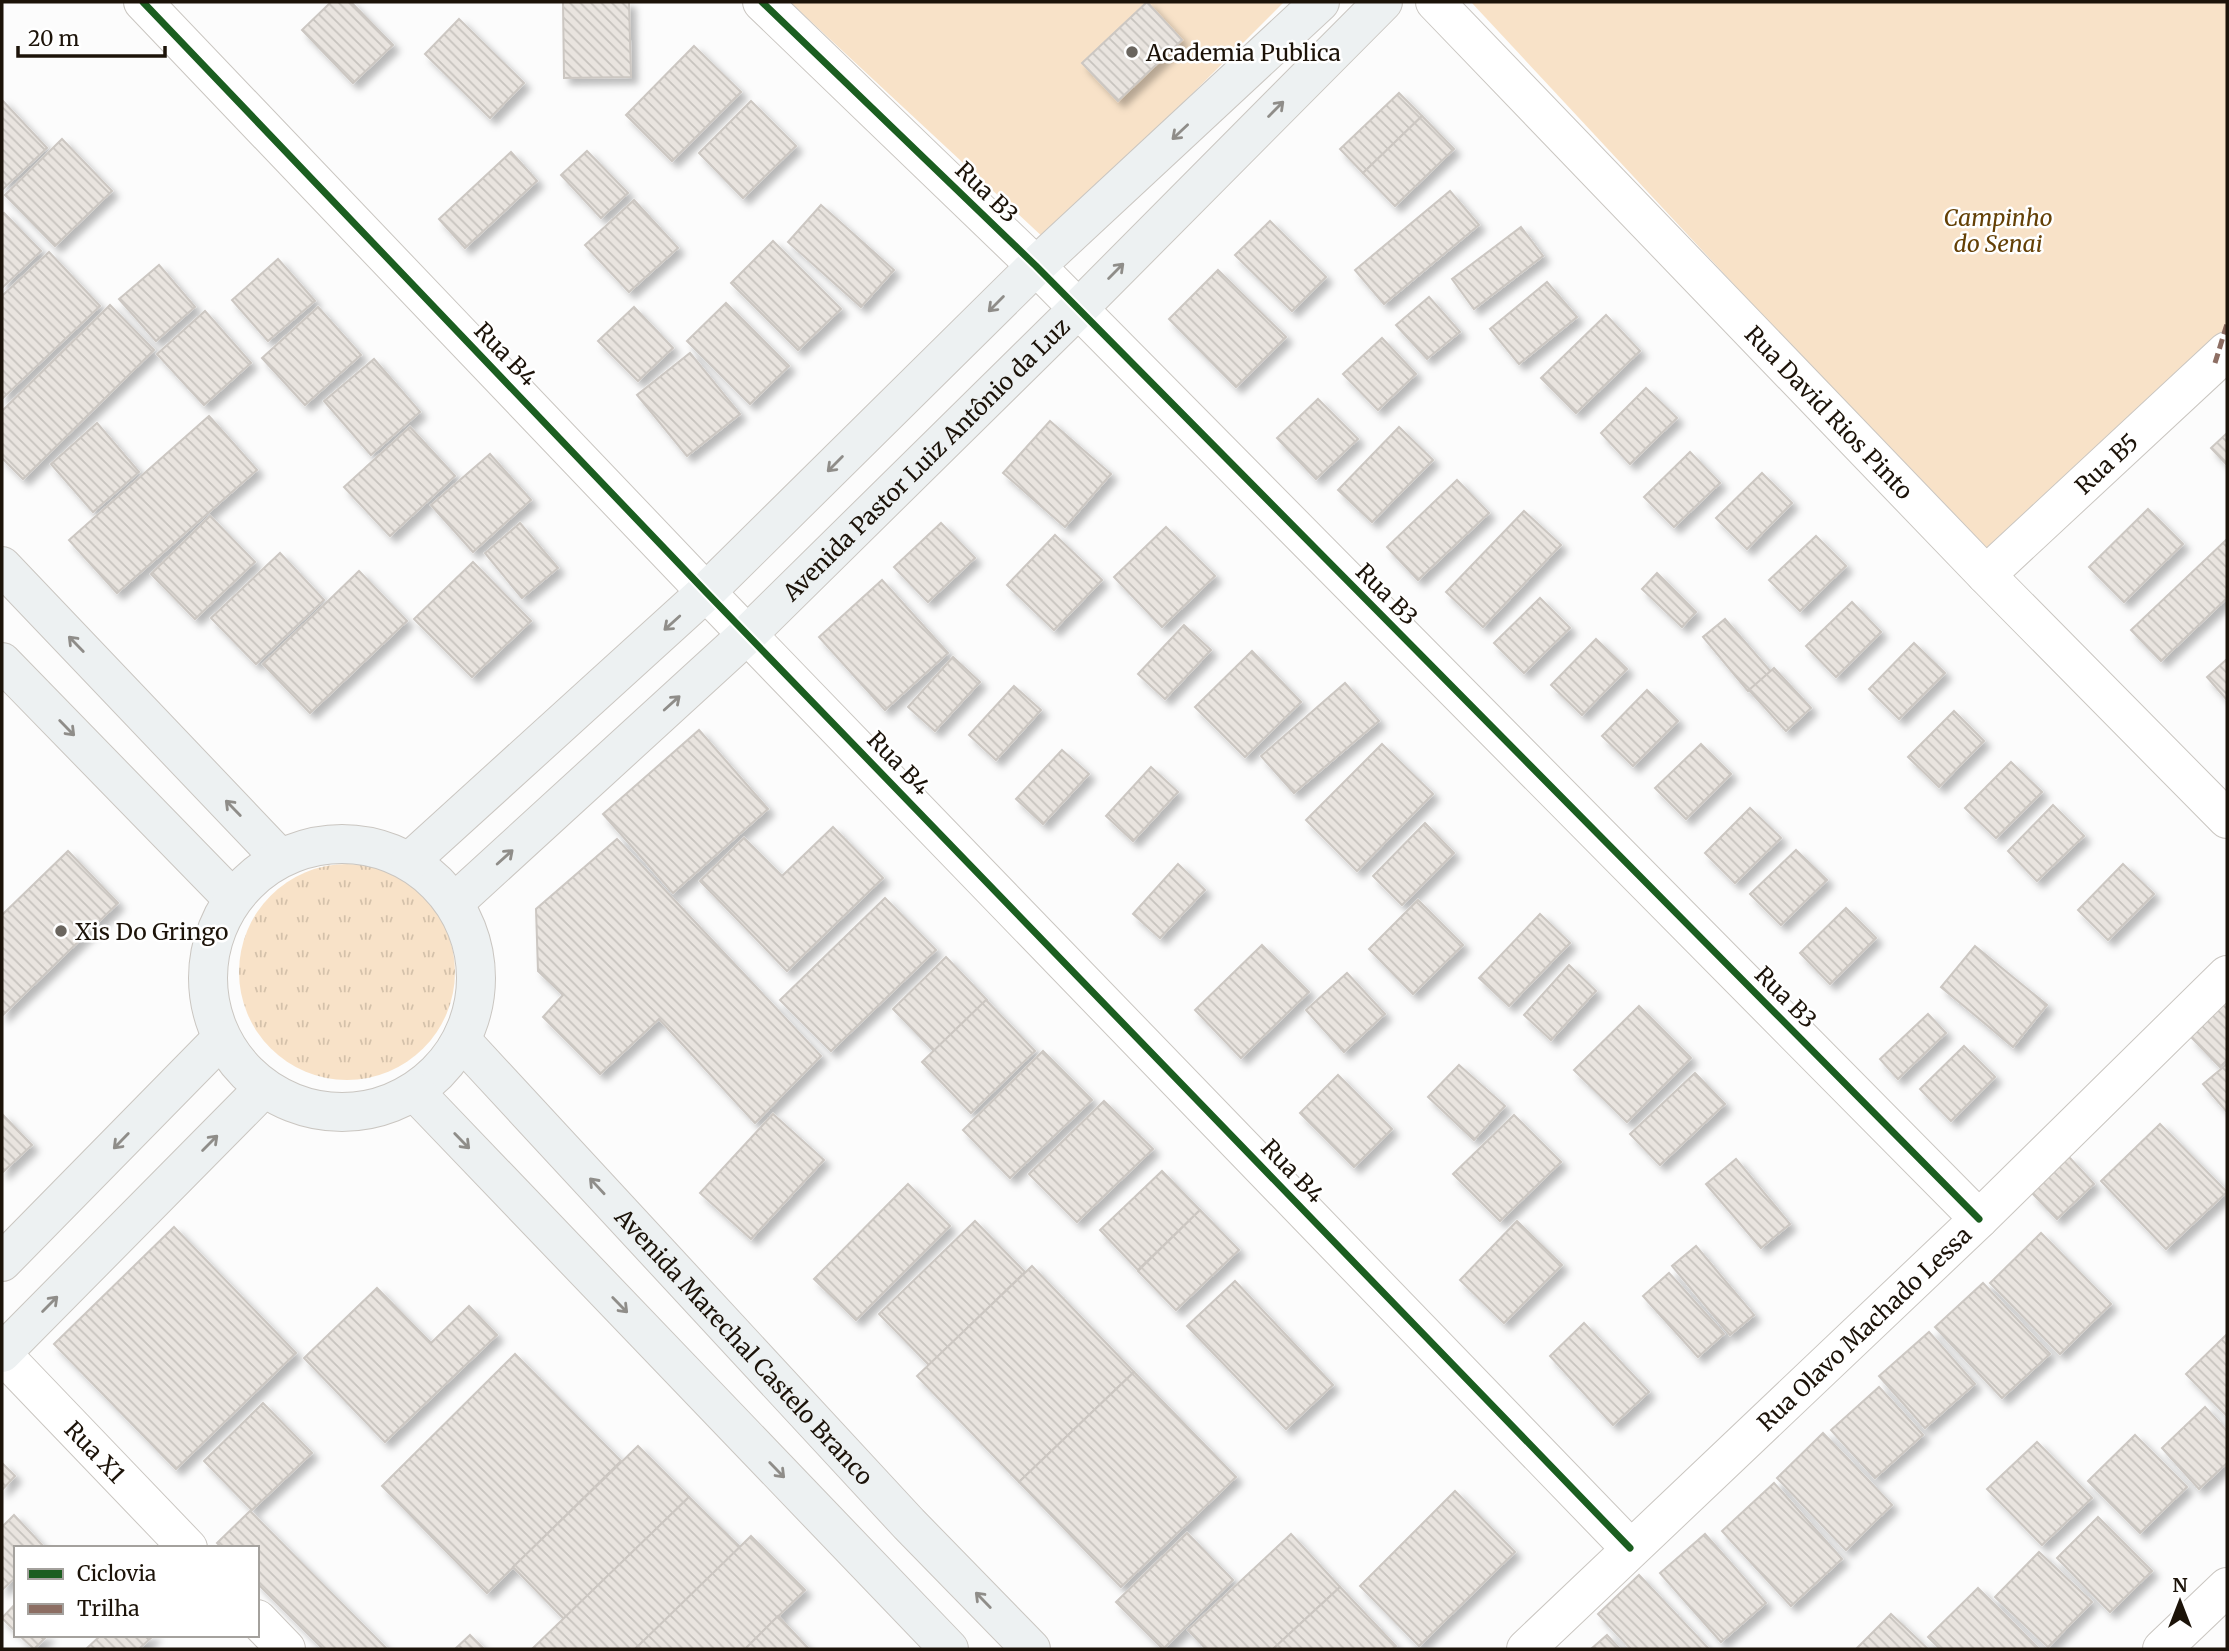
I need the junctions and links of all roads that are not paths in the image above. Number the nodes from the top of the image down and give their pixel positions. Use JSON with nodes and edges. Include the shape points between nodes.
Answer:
{"nodes":[{"id":1,"x":143,"y":2,"type":"edge"},
{"id":2,"x":762,"y":2,"type":"edge"},
{"id":3,"x":1320,"y":2,"type":"edge"},
{"id":4,"x":1383,"y":2,"type":"edge"},
{"id":5,"x":1435,"y":2,"type":"edge"},
{"id":6,"x":1036,"y":265,"type":"junction"},
{"id":7,"x":1078,"y":309,"type":"junction"},
{"id":8,"x":2227,"y":351,"type":"edge"},
{"id":9,"x":2,"y":566,"type":"edge"},
{"id":10,"x":1986,"y":575,"type":"junction"},
{"id":11,"x":706,"y":592,"type":"junction"},
{"id":12,"x":748,"y":634,"type":"junction"},
{"id":13,"x":2,"y":662,"type":"edge"},
{"id":14,"x":2227,"y":819,"type":"edge"},
{"id":15,"x":280,"y":858,"type":"junction"},
{"id":16,"x":410,"y":861,"type":"junction"},
{"id":17,"x":232,"y":898,"type":"junction"},
{"id":18,"x":454,"y":902,"type":"junction"},
{"id":19,"x":2227,"y":975,"type":"edge"},
{"id":20,"x":220,"y":1040,"type":"junction"},
{"id":21,"x":462,"y":1041,"type":"junction"},
{"id":22,"x":263,"y":1088,"type":"junction"},
{"id":23,"x":415,"y":1092,"type":"junction"},
{"id":24,"x":1979,"y":1219,"type":"junction"},
{"id":25,"x":2,"y":1262,"type":"edge"},
{"id":26,"x":2,"y":1354,"type":"edge"},
{"id":27,"x":186,"y":1546,"type":"edge"},
{"id":28,"x":1630,"y":1548,"type":"junction"},
{"id":29,"x":2227,"y":1587,"type":"edge"},
{"id":30,"x":259,"y":1621,"type":"edge"},
{"id":31,"x":286,"y":1649,"type":"edge"},
{"id":32,"x":949,"y":1649,"type":"edge"},
{"id":33,"x":1031,"y":1649,"type":"edge"},
{"id":34,"x":1526,"y":1649,"type":"edge"},
{"id":35,"x":2162,"y":1649,"type":"edge"}],
"edges":[{"from":1,"to":11,"type":"street","name":"Rua B4"},
{"from":2,"to":6,"type":"street","name":"Rua B3"},
{"from":3,"to":6,"type":"street","one_way":true},
{"from":7,"to":4,"type":"street","name":"Avenida Pastor Luiz Antônio da Luz","one_way":true},
{"from":5,"to":10,"type":"street","name":"Rua David Rios Pinto"},
{"from":6,"to":7,"type":"street","name":"Rua B3"},
{"from":6,"to":11,"type":"street","one_way":true},
{"from":7,"to":12,"type":"street","name":"Avenida Pastor Luiz Antônio da Luz"},
{"from":7,"to":24,"type":"street","name":"Rua B3"},
{"from":8,"to":10,"type":"street","name":"Rua B5"},
{"from":15,"to":9,"type":"street","one_way":true},
{"from":10,"to":14,"type":"street","name":"Rua David Rios Pinto"},
{"from":11,"to":12,"type":"street","name":"Rua B4"},
{"from":11,"to":16,"type":"street","one_way":true},
{"from":18,"to":12,"type":"street","name":"Avenida Pastor Luiz Antônio da Luz","one_way":true},
{"from":12,"to":28,"type":"street","name":"Rua B4"},
{"from":13,"to":17,"type":"street","one_way":true},
{"from":15,"to":16,"type":"street","via":[[322,845],[367,845]]},
{"from":15,"to":17,"type":"street"},
{"from":16,"to":18,"type":"street"},
{"from":17,"to":20,"type":"street","via":[[215,930],[206,967],[208,1004]]},
{"from":18,"to":21,"type":"street","via":[[470,935],[478,970],[475,1007]]},
{"from":19,"to":24,"type":"street","name":"Rua Olavo Machado Lessa"},
{"from":20,"to":22,"type":"street"},
{"from":20,"to":25,"type":"street","one_way":true},
{"from":21,"to":23,"type":"street","via":[[442,1070]]},
{"from":33,"to":21,"type":"street","name":"Avenida Marechal Castelo Branco","one_way":true,"via":[[909,1524]]},
{"from":22,"to":23,"type":"street","via":[[300,1107],[339,1113],[378,1108]]},
{"from":26,"to":22,"type":"street","one_way":true},
{"from":23,"to":32,"type":"street","one_way":true},
{"from":24,"to":28,"type":"street","name":"Rua Olavo Machado Lessa"},
{"from":26,"to":27,"type":"street","name":"Rua X1"},
{"from":28,"to":34,"type":"street","name":"Rua Olavo Machado Lessa"},
{"from":29,"to":35,"type":"street"},
{"from":30,"to":31,"type":"street"}]}
